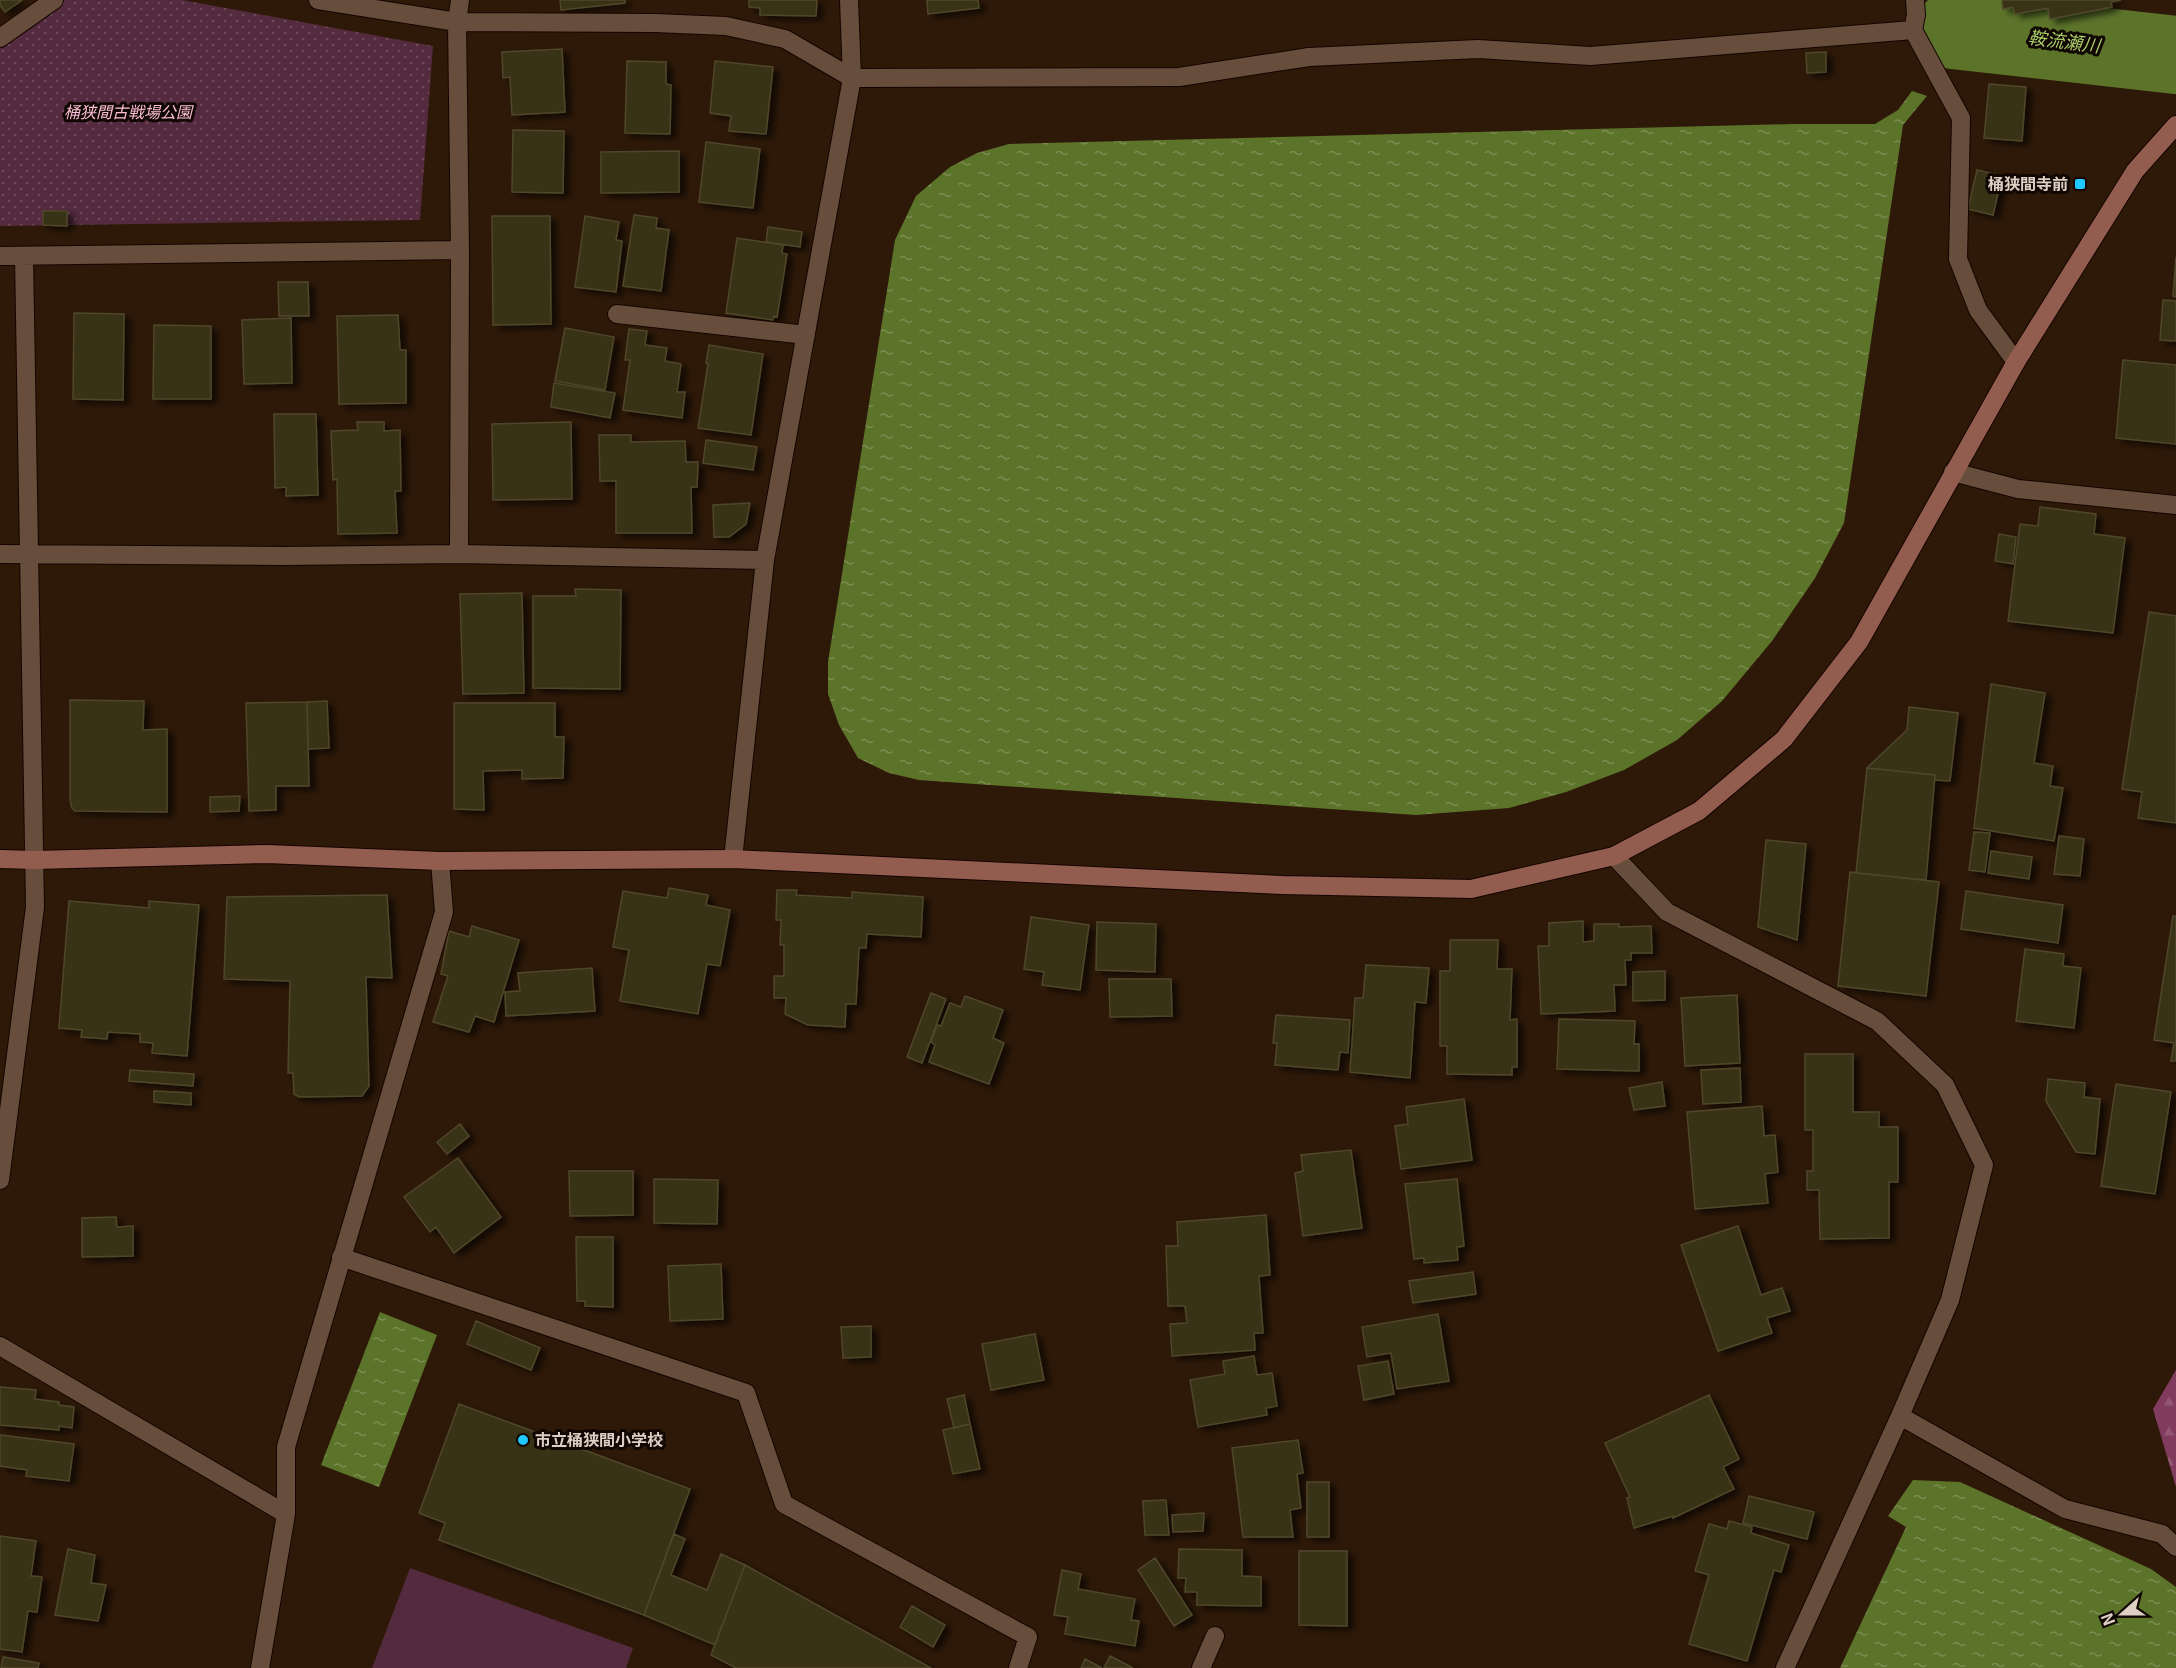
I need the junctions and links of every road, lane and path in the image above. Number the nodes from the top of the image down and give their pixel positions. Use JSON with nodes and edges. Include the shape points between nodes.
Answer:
{"nodes":[{"id":1,"x":54,"y":0,"type":"edge"},
{"id":2,"x":318,"y":0,"type":"edge"},
{"id":3,"x":460,"y":0,"type":"edge"},
{"id":4,"x":849,"y":0,"type":"edge"},
{"id":5,"x":1915,"y":0,"type":"edge"},
{"id":6,"x":457,"y":22,"type":"junction"},
{"id":7,"x":1913,"y":30,"type":"junction"},
{"id":8,"x":0,"y":38,"type":"edge"},
{"id":9,"x":852,"y":78,"type":"junction"},
{"id":10,"x":2176,"y":125,"type":"edge"},
{"id":11,"x":460,"y":250,"type":"junction"},
{"id":12,"x":0,"y":256,"type":"edge"},
{"id":13,"x":24,"y":256,"type":"junction"},
{"id":14,"x":617,"y":314,"type":"dead end"},
{"id":15,"x":806,"y":335,"type":"junction"},
{"id":16,"x":2016,"y":362,"type":"junction"},
{"id":17,"x":1953,"y":472,"type":"junction"},
{"id":18,"x":2176,"y":505,"type":"edge"},
{"id":19,"x":0,"y":554,"type":"edge"},
{"id":20,"x":29,"y":554,"type":"junction"},
{"id":21,"x":459,"y":554,"type":"junction"},
{"id":22,"x":765,"y":560,"type":"junction"},
{"id":23,"x":1614,"y":856,"type":"junction"},
{"id":24,"x":733,"y":859,"type":"junction"},
{"id":25,"x":0,"y":860,"type":"edge"},
{"id":26,"x":35,"y":860,"type":"junction"},
{"id":27,"x":440,"y":861,"type":"junction"},
{"id":28,"x":0,"y":1180,"type":"edge"},
{"id":29,"x":341,"y":1257,"type":"junction"},
{"id":30,"x":0,"y":1346,"type":"edge"},
{"id":31,"x":1900,"y":1416,"type":"junction"},
{"id":32,"x":286,"y":1514,"type":"junction"},
{"id":33,"x":2176,"y":1548,"type":"edge"},
{"id":34,"x":1215,"y":1636,"type":"dead end"},
{"id":35,"x":260,"y":1668,"type":"edge"},
{"id":36,"x":1018,"y":1668,"type":"edge"},
{"id":37,"x":1201,"y":1668,"type":"edge"},
{"id":38,"x":1785,"y":1668,"type":"edge"}],
"edges":[{"from":1,"to":8,"type":"street"},
{"from":2,"to":6,"type":"street"},
{"from":3,"to":6,"type":"street"},
{"from":4,"to":9,"type":"street"},
{"from":5,"to":7,"type":"street"},
{"from":6,"to":9,"type":"street","via":[[726,26],[784,39]]},
{"from":6,"to":11,"type":"street"},
{"from":7,"to":9,"type":"street","via":[[1590,56],[1478,50],[1309,57],[1179,77]]},
{"from":7,"to":16,"type":"street","via":[[1961,118],[1958,260],[1978,310]]},
{"from":9,"to":15,"type":"street"},
{"from":10,"to":16,"type":"street","via":[[2135,171]]},
{"from":11,"to":13,"type":"street"},
{"from":11,"to":21,"type":"street"},
{"from":12,"to":13,"type":"street"},
{"from":13,"to":20,"type":"street"},
{"from":14,"to":15,"type":"street"},
{"from":15,"to":22,"type":"street"},
{"from":16,"to":17,"type":"street"},
{"from":17,"to":18,"type":"street","via":[[2018,489]]},
{"from":17,"to":23,"type":"street","via":[[1859,642],[1784,739],[1699,811]]},
{"from":19,"to":20,"type":"street"},
{"from":20,"to":21,"type":"street"},
{"from":20,"to":26,"type":"street"},
{"from":21,"to":22,"type":"street"},
{"from":22,"to":24,"type":"street"},
{"from":23,"to":24,"type":"street","via":[[1471,889],[1283,885]]},
{"from":23,"to":31,"type":"street","via":[[1666,912],[1877,1021],[1945,1085],[1984,1165],[1950,1300]]},
{"from":24,"to":27,"type":"street"},
{"from":25,"to":26,"type":"street"},
{"from":26,"to":27,"type":"street","via":[[267,854]]},
{"from":26,"to":28,"type":"street","via":[[35,907]]},
{"from":27,"to":29,"type":"street","via":[[444,912]]},
{"from":29,"to":32,"type":"street","via":[[286,1447]]},
{"from":29,"to":36,"type":"street","via":[[746,1393],[784,1504],[1028,1637]]},
{"from":30,"to":32,"type":"street"},
{"from":31,"to":33,"type":"street","via":[[2065,1509],[2162,1534]]},
{"from":31,"to":38,"type":"street"},
{"from":32,"to":35,"type":"street"},
{"from":34,"to":37,"type":"street"}]}
